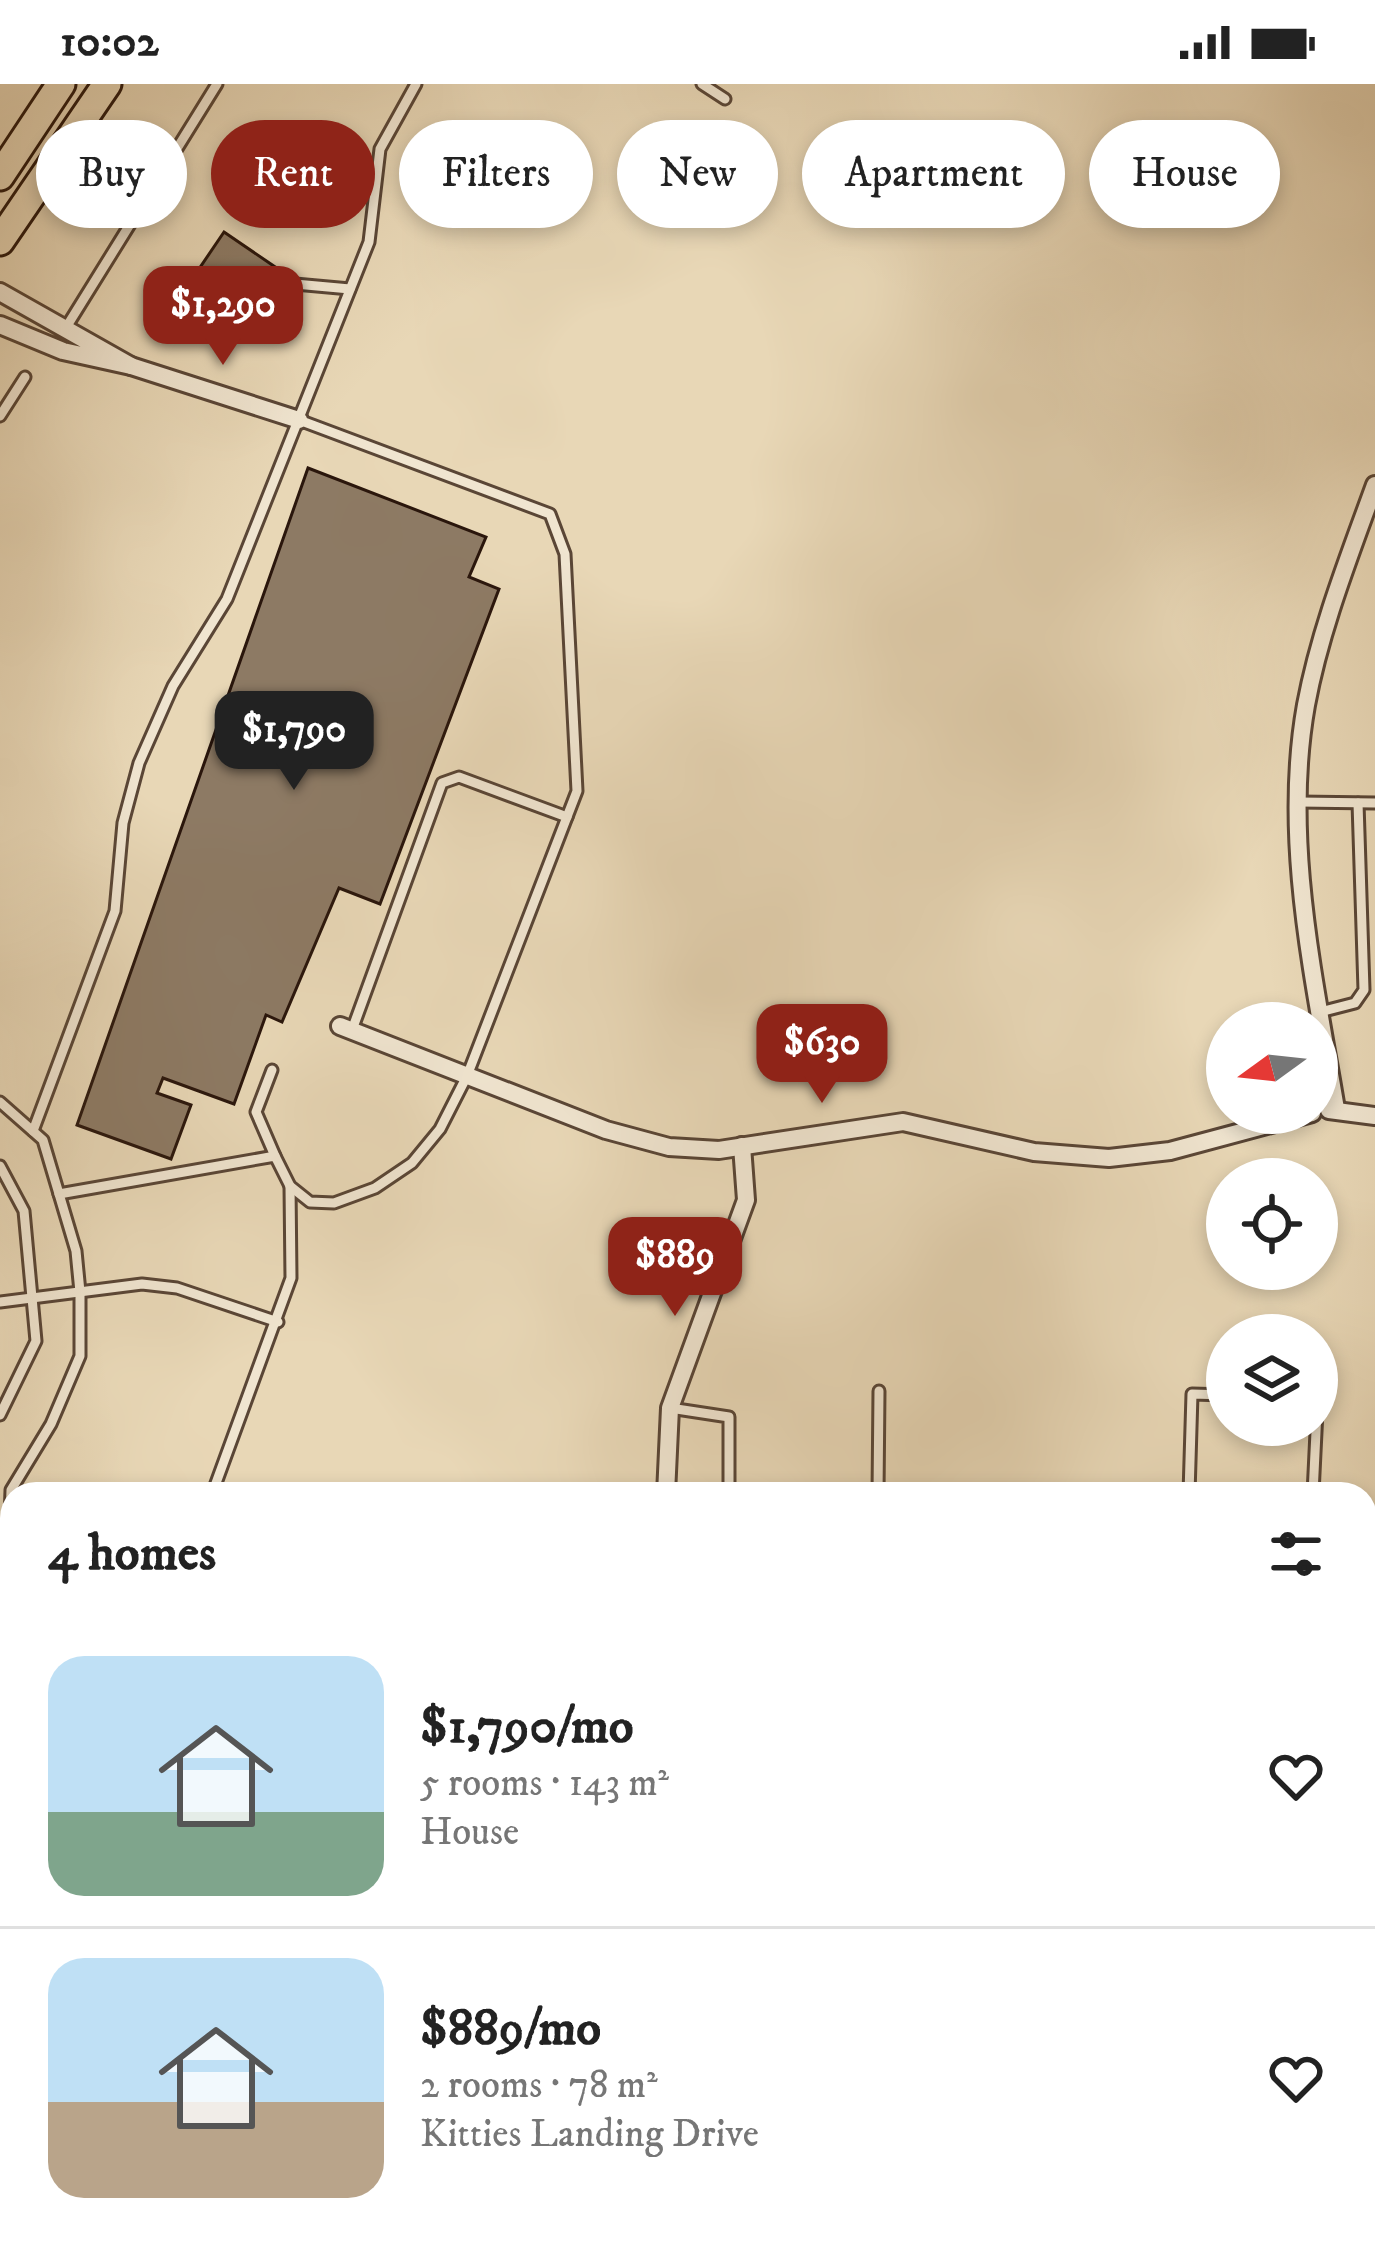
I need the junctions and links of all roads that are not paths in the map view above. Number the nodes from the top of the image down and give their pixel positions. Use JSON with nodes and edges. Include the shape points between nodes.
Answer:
{"nodes":[{"id":1,"x":62,"y":84,"type":"edge"},
{"id":2,"x":107,"y":84,"type":"edge"},
{"id":3,"x":217,"y":84,"type":"edge"},
{"id":4,"x":416,"y":84,"type":"edge"},
{"id":5,"x":702,"y":84,"type":"edge"},
{"id":6,"x":725,"y":99,"type":"dead end"},
{"id":7,"x":0,"y":176,"type":"edge"},
{"id":8,"x":0,"y":242,"type":"edge"},
{"id":9,"x":295,"y":284,"type":"dead end"},
{"id":10,"x":350,"y":290,"type":"junction"},
{"id":11,"x":0,"y":292,"type":"edge"},
{"id":12,"x":0,"y":325,"type":"edge"},
{"id":13,"x":67,"y":326,"type":"junction"},
{"id":14,"x":131,"y":366,"type":"junction"},
{"id":15,"x":25,"y":377,"type":"dead end"},
{"id":16,"x":0,"y":416,"type":"edge"},
{"id":17,"x":299,"y":420,"type":"junction"},
{"id":18,"x":1375,"y":485,"type":"edge"},
{"id":19,"x":1299,"y":802,"type":"junction"},
{"id":20,"x":1358,"y":802,"type":"junction"},
{"id":21,"x":1375,"y":803,"type":"edge"},
{"id":22,"x":567,"y":817,"type":"junction"},
{"id":23,"x":1318,"y":1002,"type":"edge"},
{"id":24,"x":1338,"y":1007,"type":"edge"},
{"id":25,"x":346,"y":1028,"type":"joint"},
{"id":26,"x":272,"y":1070,"type":"dead end"},
{"id":27,"x":467,"y":1076,"type":"junction"},
{"id":28,"x":0,"y":1102,"type":"edge"},
{"id":29,"x":1338,"y":1113,"type":"edge"},
{"id":30,"x":1375,"y":1116,"type":"edge"},
{"id":31,"x":32,"y":1131,"type":"junction"},
{"id":32,"x":1235,"y":1134,"type":"edge"},
{"id":33,"x":742,"y":1146,"type":"junction"},
{"id":34,"x":275,"y":1156,"type":"junction"},
{"id":35,"x":0,"y":1166,"type":"edge"},
{"id":36,"x":290,"y":1186,"type":"junction"},
{"id":37,"x":59,"y":1194,"type":"junction"},
{"id":38,"x":80,"y":1292,"type":"junction"},
{"id":39,"x":34,"y":1301,"type":"junction"},
{"id":40,"x":0,"y":1302,"type":"edge"},
{"id":41,"x":278,"y":1322,"type":"junction"},
{"id":42,"x":879,"y":1391,"type":"dead end"},
{"id":43,"x":1206,"y":1394,"type":"edge"},
{"id":44,"x":670,"y":1408,"type":"junction"},
{"id":45,"x":0,"y":1415,"type":"edge"},
{"id":46,"x":1315,"y":1446,"type":"edge"},
{"id":47,"x":16,"y":1482,"type":"edge"},
{"id":48,"x":217,"y":1482,"type":"edge"},
{"id":49,"x":667,"y":1482,"type":"edge"},
{"id":50,"x":729,"y":1482,"type":"edge"},
{"id":51,"x":878,"y":1482,"type":"edge"},
{"id":52,"x":1189,"y":1482,"type":"edge"},
{"id":53,"x":1314,"y":1482,"type":"edge"}],
"edges":[{"from":1,"to":7,"type":"main road"},
{"from":2,"to":8,"type":"main road"},
{"from":3,"to":13,"type":"lane"},
{"from":4,"to":10,"type":"lane","via":[[380,149],[369,242]]},
{"from":5,"to":6,"type":"lane"},
{"from":9,"to":10,"type":"lane"},
{"from":10,"to":17,"type":"lane"},
{"from":11,"to":13,"type":"street"},
{"from":12,"to":14,"type":"street"},
{"from":13,"to":14,"type":"street"},
{"from":14,"to":17,"type":"street"},
{"from":15,"to":16,"type":"lane"},
{"from":17,"to":22,"type":"lane","via":[[550,514],[565,554],[578,735],[577,790]]},
{"from":17,"to":31,"type":"lane","via":[[227,599],[173,686],[139,763],[123,823],[115,911]]},
{"from":18,"to":19,"type":"street","via":[[1306,705]]},
{"from":19,"to":20,"type":"lane"},
{"from":19,"to":23,"type":"street","via":[[1301,899]]},
{"from":20,"to":21,"type":"lane"},
{"from":20,"to":24,"type":"lane","via":[[1364,990]]},
{"from":22,"to":25,"type":"lane","via":[[459,776],[442,783]]},
{"from":22,"to":27,"type":"lane"},
{"from":25,"to":27,"type":"street"},
{"from":26,"to":34,"type":"lane","via":[[256,1112]]},
{"from":27,"to":33,"type":"street","via":[[669,1148]]},
{"from":27,"to":36,"type":"lane","via":[[440,1129],[412,1163],[375,1188],[334,1203],[310,1202]]},
{"from":28,"to":31,"type":"lane"},
{"from":29,"to":30,"type":"street"},
{"from":31,"to":37,"type":"lane","via":[[43,1140]]},
{"from":32,"to":33,"type":"street","via":[[1109,1158],[1034,1153],[903,1122]]},
{"from":33,"to":44,"type":"street","via":[[746,1200]]},
{"from":34,"to":36,"type":"lane"},
{"from":34,"to":37,"type":"lane"},
{"from":35,"to":39,"type":"lane","via":[[24,1211]]},
{"from":36,"to":41,"type":"lane","via":[[291,1278]]},
{"from":37,"to":38,"type":"lane"},
{"from":38,"to":39,"type":"lane"},
{"from":38,"to":41,"type":"lane","via":[[177,1288]]},
{"from":38,"to":47,"type":"lane","via":[[80,1356]]},
{"from":39,"to":40,"type":"lane"},
{"from":39,"to":45,"type":"lane","via":[[36,1341]]},
{"from":41,"to":48,"type":"lane"},
{"from":42,"to":51,"type":"lane"},
{"from":43,"to":52,"type":"lane","via":[[1192,1394]]},
{"from":44,"to":49,"type":"street"},
{"from":44,"to":50,"type":"lane","via":[[729,1417]]},
{"from":46,"to":53,"type":"lane"}]}
